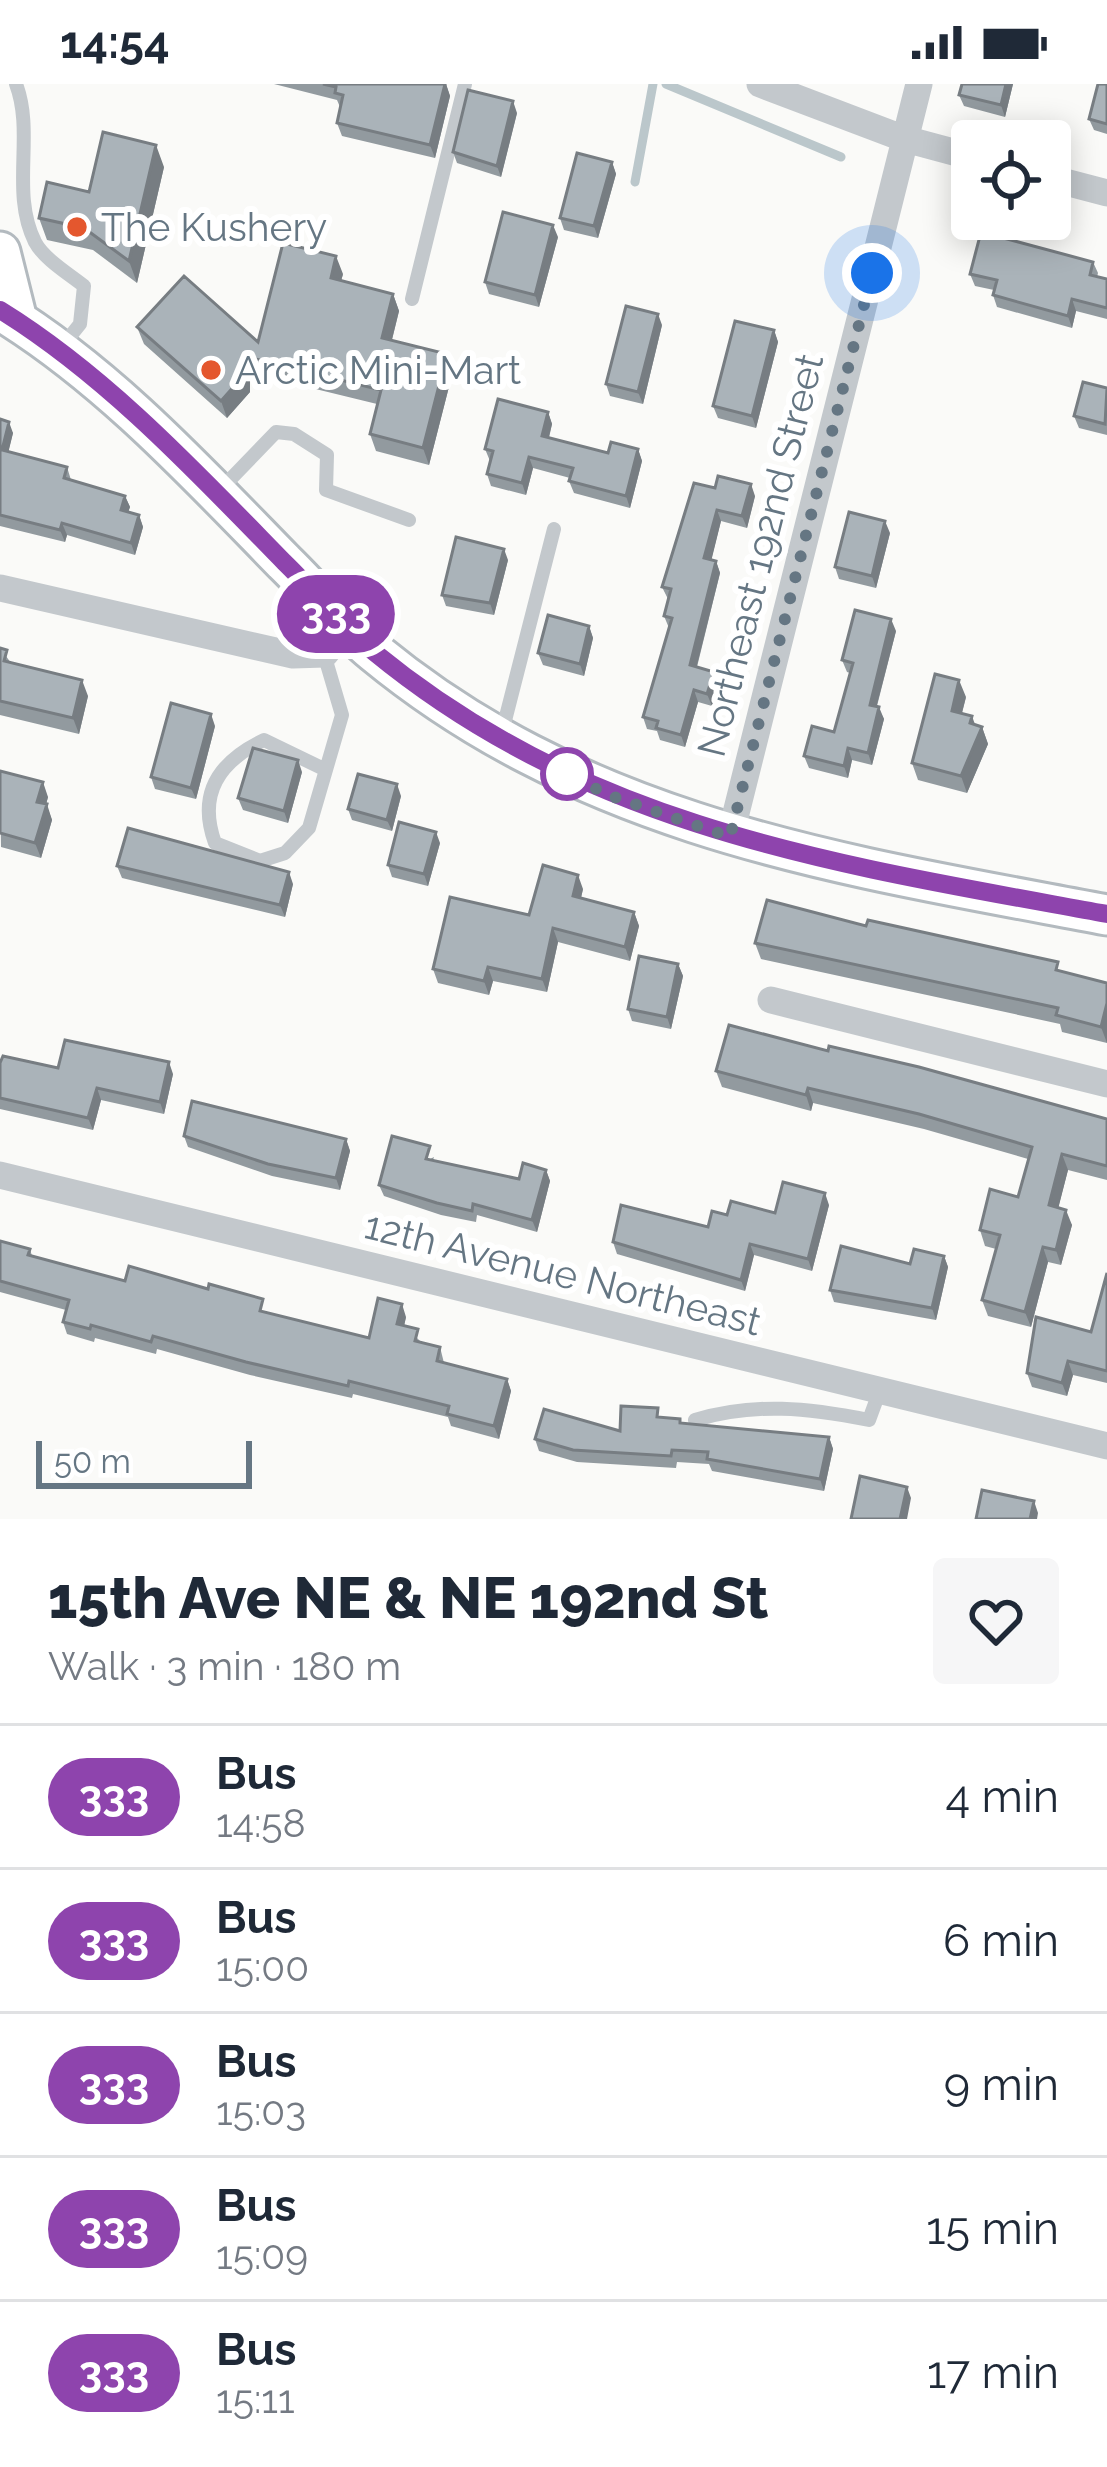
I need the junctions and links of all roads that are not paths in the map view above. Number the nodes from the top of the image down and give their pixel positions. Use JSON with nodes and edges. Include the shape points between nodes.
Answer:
{"nodes":[{"id":1,"x":465,"y":84,"type":"edge"},
{"id":2,"x":760,"y":84,"type":"edge"},
{"id":3,"x":920,"y":84,"type":"edge"},
{"id":4,"x":18,"y":85,"type":"edge"},
{"id":5,"x":905,"y":139,"type":"junction"},
{"id":6,"x":951,"y":151,"type":"edge"},
{"id":7,"x":1071,"y":184,"type":"edge"},
{"id":8,"x":1107,"y":194,"type":"edge"},
{"id":9,"x":0,"y":252,"type":"edge"},
{"id":10,"x":412,"y":299,"type":"dead end"},
{"id":11,"x":9,"y":315,"type":"edge"},
{"id":12,"x":57,"y":353,"type":"junction"},
{"id":13,"x":217,"y":494,"type":"junction"},
{"id":14,"x":409,"y":520,"type":"dead end"},
{"id":15,"x":554,"y":529,"type":"dead end"},
{"id":16,"x":0,"y":588,"type":"edge"},
{"id":17,"x":336,"y":640,"type":"junction"},
{"id":18,"x":500,"y":741,"type":"junction"},
{"id":19,"x":326,"y":770,"type":"junction"},
{"id":20,"x":730,"y":837,"type":"junction"},
{"id":21,"x":1107,"y":915,"type":"edge"},
{"id":22,"x":771,"y":1000,"type":"dead end"},
{"id":23,"x":1107,"y":1084,"type":"edge"},
{"id":24,"x":0,"y":1175,"type":"edge"},
{"id":25,"x":880,"y":1390,"type":"junction"},
{"id":26,"x":695,"y":1420,"type":"edge"},
{"id":27,"x":1107,"y":1447,"type":"edge"}],
"edges":[{"from":1,"to":10,"type":"lane"},
{"from":2,"to":5,"type":"street"},
{"from":3,"to":5,"type":"street","name":"Northeast 192nd Street"},
{"from":4,"to":12,"type":"lane","via":[[25,212],[36,246],[83,286],[86,299],[80,324]]},
{"from":5,"to":6,"type":"street"},
{"from":5,"to":20,"type":"street","name":"Northeast 192nd Street"},
{"from":7,"to":8,"type":"street"},
{"from":9,"to":11,"type":"main road"},
{"from":11,"to":12,"type":"main road"},
{"from":12,"to":13,"type":"main road"},
{"from":13,"to":14,"type":"lane","via":[[276,432],[294,434],[327,455],[326,490]]},
{"from":13,"to":17,"type":"main road"},
{"from":15,"to":18,"type":"lane"},
{"from":16,"to":17,"type":"street","via":[[263,651]]},
{"from":17,"to":18,"type":"main road","via":[[372,651]]},
{"from":17,"to":19,"type":"lane","via":[[342,715]]},
{"from":18,"to":20,"type":"main road","via":[[611,796]]},
{"from":19,"to":19,"type":"lane","via":[[309,827],[285,854],[260,861],[215,843],[209,803],[218,770],[234,754],[264,740]]},
{"from":20,"to":21,"type":"main road"},
{"from":22,"to":23,"type":"street"},
{"from":24,"to":25,"type":"street","name":"12th Avenue Northeast"},
{"from":25,"to":26,"type":"lane","via":[[869,1420],[797,1406],[730,1409]]},
{"from":25,"to":27,"type":"street","name":"12th Avenue Northeast"}]}
